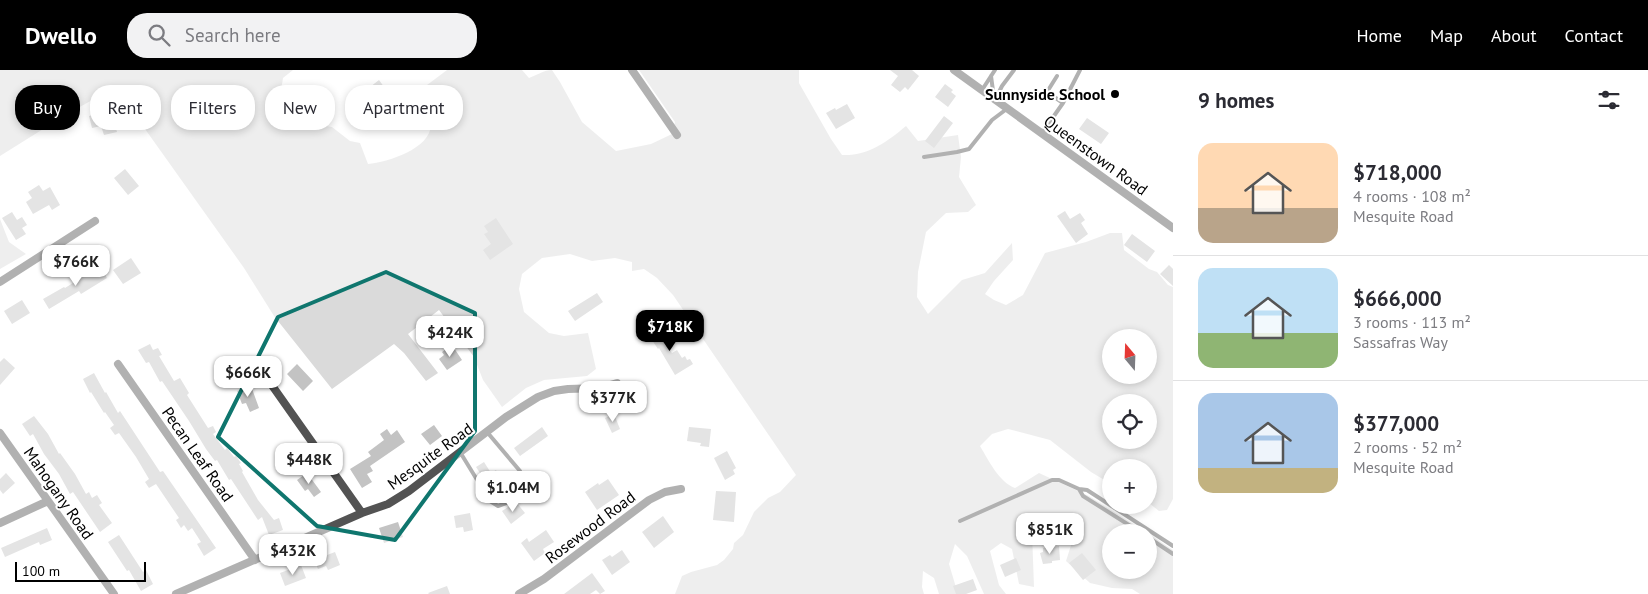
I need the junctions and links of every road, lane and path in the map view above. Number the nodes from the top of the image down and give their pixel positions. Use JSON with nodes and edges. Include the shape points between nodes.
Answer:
{"nodes":[{"id":1,"x":632,"y":70,"type":"edge"},
{"id":2,"x":954,"y":70,"type":"edge"},
{"id":3,"x":995,"y":70,"type":"edge"},
{"id":4,"x":1014,"y":70,"type":"edge"},
{"id":5,"x":1080,"y":70,"type":"edge"},
{"id":6,"x":991,"y":76,"type":"junction"},
{"id":7,"x":1057,"y":76,"type":"dead end"},
{"id":8,"x":982,"y":90,"type":"junction"},
{"id":9,"x":995,"y":99,"type":"junction"},
{"id":10,"x":1062,"y":103,"type":"junction"},
{"id":11,"x":1008,"y":108,"type":"junction"},
{"id":12,"x":1042,"y":133,"type":"junction"},
{"id":13,"x":676,"y":135,"type":"dead end"},
{"id":14,"x":924,"y":157,"type":"dead end"},
{"id":15,"x":95,"y":221,"type":"dead end"},
{"id":16,"x":1173,"y":228,"type":"edge"},
{"id":17,"x":0,"y":282,"type":"edge"},
{"id":18,"x":118,"y":364,"type":"dead end"},
{"id":19,"x":617,"y":383,"type":"dead end"},
{"id":20,"x":271,"y":384,"type":"dead end"},
{"id":21,"x":487,"y":432,"type":"junction"},
{"id":22,"x":0,"y":433,"type":"edge"},
{"id":23,"x":460,"y":452,"type":"junction"},
{"id":24,"x":681,"y":489,"type":"dead end"},
{"id":25,"x":1079,"y":489,"type":"junction"},
{"id":26,"x":48,"y":501,"type":"junction"},
{"id":27,"x":362,"y":513,"type":"junction"},
{"id":28,"x":960,"y":521,"type":"dead end"},
{"id":29,"x":0,"y":522,"type":"edge"},
{"id":30,"x":1127,"y":524,"type":"edge"},
{"id":31,"x":1157,"y":543,"type":"edge"},
{"id":32,"x":1173,"y":546,"type":"edge"},
{"id":33,"x":1173,"y":554,"type":"edge"},
{"id":34,"x":255,"y":560,"type":"junction"},
{"id":35,"x":114,"y":594,"type":"edge"},
{"id":36,"x":176,"y":594,"type":"edge"},
{"id":37,"x":519,"y":594,"type":"edge"}],
"edges":[{"from":1,"to":13,"type":"street"},
{"from":2,"to":8,"type":"street","name":"Queenstown Road"},
{"from":3,"to":6,"type":"lane"},
{"from":4,"to":9,"type":"lane"},
{"from":5,"to":10,"type":"lane"},
{"from":6,"to":8,"type":"lane"},
{"from":6,"to":9,"type":"lane"},
{"from":7,"to":10,"type":"lane","via":[[1047,92]]},
{"from":8,"to":9,"type":"street","name":"Queenstown Road"},
{"from":9,"to":11,"type":"street","name":"Queenstown Road"},
{"from":10,"to":12,"type":"lane"},
{"from":11,"to":12,"type":"street","name":"Queenstown Road"},
{"from":11,"to":14,"type":"lane","via":[[992,120],[969,148]]},
{"from":12,"to":16,"type":"street","name":"Queenstown Road"},
{"from":15,"to":17,"type":"street"},
{"from":18,"to":34,"type":"street","name":"Pecan Leaf Road"},
{"from":19,"to":21,"type":"street","name":"Mesquite Road","via":[[600,388],[568,388],[538,397]]},
{"from":20,"to":27,"type":"street"},
{"from":21,"to":23,"type":"street","name":"Mesquite Road"},
{"from":21,"to":23,"type":"lane","via":[[520,471],[520,486],[512,501],[498,506],[490,501]]},
{"from":22,"to":26,"type":"street","name":"Mahogany Road"},
{"from":23,"to":27,"type":"street","name":"Mesquite Road","via":[[388,504]]},
{"from":24,"to":37,"type":"street","name":"Rosewood Road","via":[[649,500]]},
{"from":25,"to":28,"type":"lane","via":[[1052,480]]},
{"from":25,"to":30,"type":"lane","via":[[1083,496]]},
{"from":25,"to":32,"type":"lane","via":[[1087,490]]},
{"from":26,"to":29,"type":"street"},
{"from":26,"to":35,"type":"street","name":"Mahogany Road"},
{"from":27,"to":34,"type":"street","name":"Mesquite Road"},
{"from":31,"to":33,"type":"lane"},
{"from":34,"to":36,"type":"street","name":"Mesquite Road"}]}
